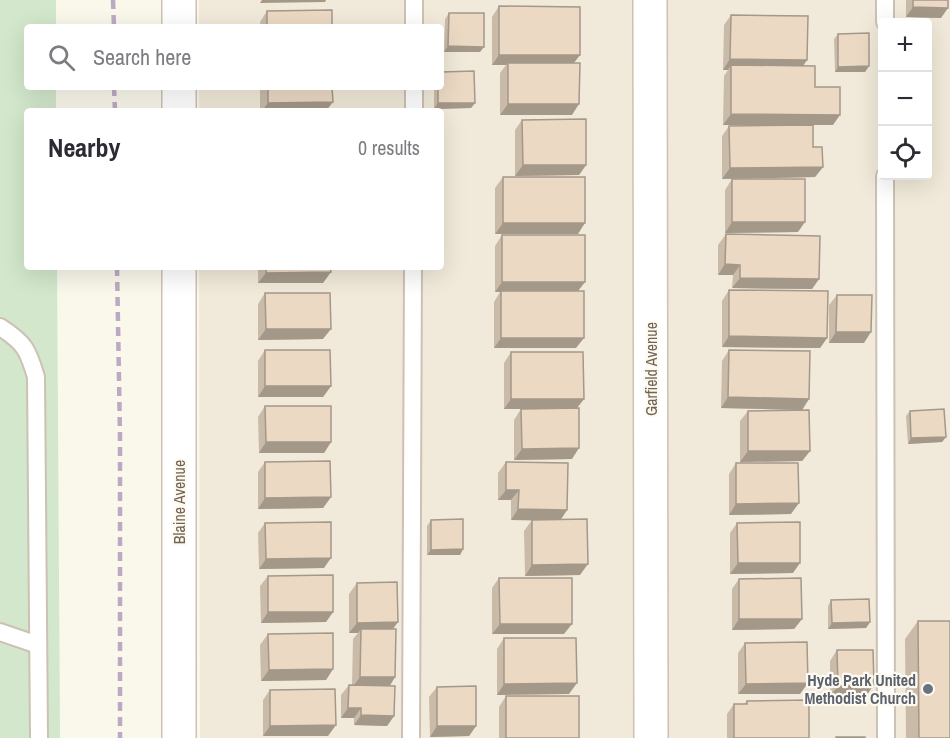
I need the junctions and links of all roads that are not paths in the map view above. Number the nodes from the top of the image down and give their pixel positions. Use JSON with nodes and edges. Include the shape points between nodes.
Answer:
{"nodes":[{"id":1,"x":179,"y":0,"type":"edge"},
{"id":2,"x":414,"y":0,"type":"edge"},
{"id":3,"x":650,"y":0,"type":"edge"},
{"id":4,"x":885,"y":0,"type":"edge"},
{"id":5,"x":885,"y":18,"type":"edge"},
{"id":6,"x":179,"y":24,"type":"edge"},
{"id":7,"x":414,"y":24,"type":"edge"},
{"id":8,"x":179,"y":90,"type":"edge"},
{"id":9,"x":414,"y":90,"type":"edge"},
{"id":10,"x":179,"y":108,"type":"edge"},
{"id":11,"x":414,"y":108,"type":"edge"},
{"id":12,"x":885,"y":180,"type":"edge"},
{"id":13,"x":179,"y":270,"type":"edge"},
{"id":14,"x":413,"y":270,"type":"edge"},
{"id":15,"x":0,"y":327,"type":"edge"},
{"id":16,"x":0,"y":632,"type":"edge"},
{"id":17,"x":38,"y":645,"type":"junction"},
{"id":18,"x":39,"y":738,"type":"edge"},
{"id":19,"x":179,"y":738,"type":"edge"},
{"id":20,"x":411,"y":738,"type":"edge"},
{"id":21,"x":651,"y":738,"type":"edge"},
{"id":22,"x":886,"y":738,"type":"edge"}],
"edges":[{"from":1,"to":6,"type":"street"},
{"from":2,"to":7,"type":"lane"},
{"from":3,"to":21,"type":"street","name":"Garfield Avenue"},
{"from":4,"to":5,"type":"lane"},
{"from":8,"to":10,"type":"street"},
{"from":9,"to":11,"type":"lane"},
{"from":12,"to":22,"type":"lane"},
{"from":13,"to":19,"type":"street","name":"Blaine Avenue"},
{"from":14,"to":20,"type":"lane"},
{"from":15,"to":17,"type":"lane","via":[[28,351],[36,377]]},
{"from":16,"to":17,"type":"lane"},
{"from":17,"to":18,"type":"lane"}]}
